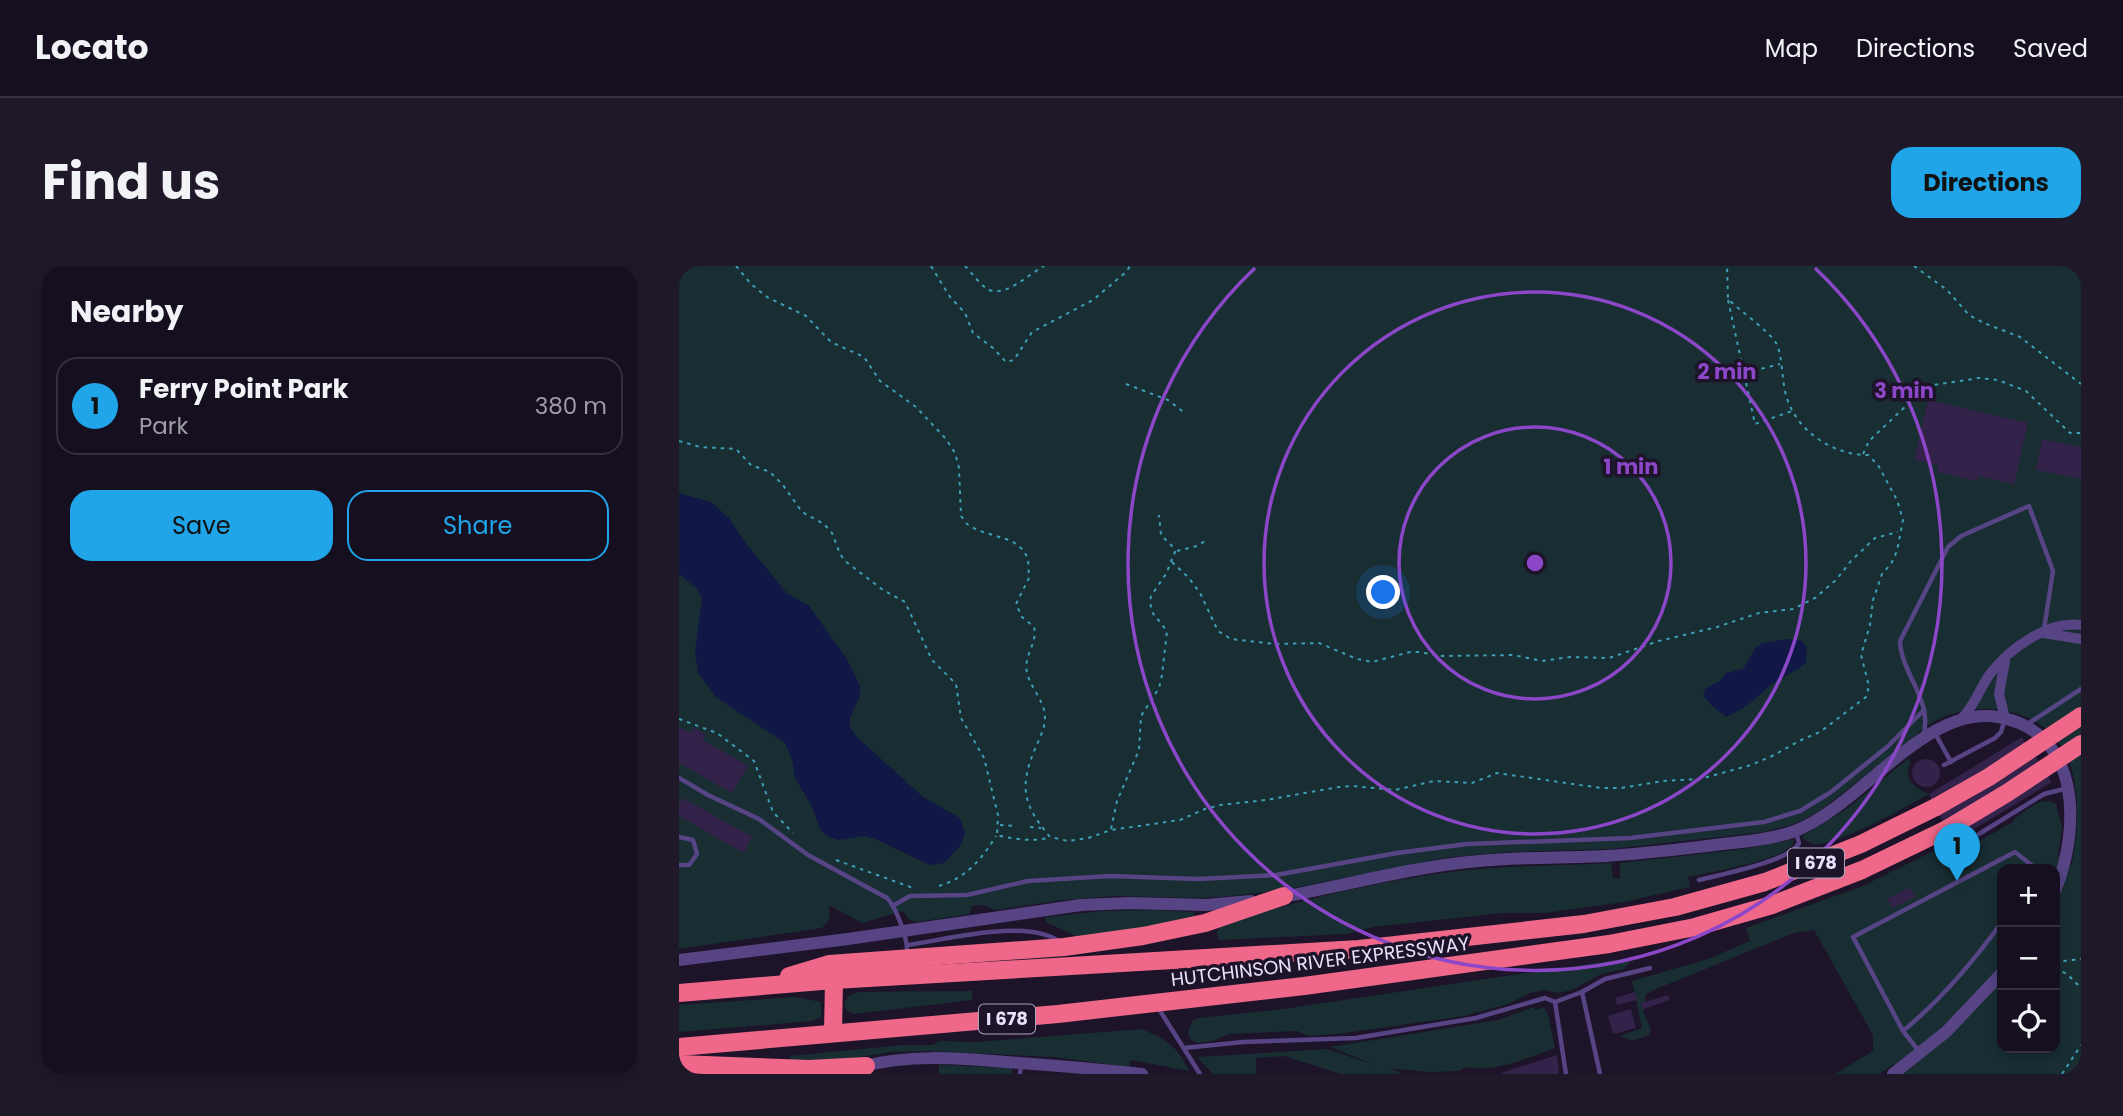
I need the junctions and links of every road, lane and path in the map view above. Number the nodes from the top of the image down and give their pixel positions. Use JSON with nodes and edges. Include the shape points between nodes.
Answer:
{"nodes":[{"id":1,"x":736,"y":266,"type":"edge"},
{"id":2,"x":931,"y":266,"type":"edge"},
{"id":3,"x":965,"y":266,"type":"edge"},
{"id":4,"x":1044,"y":266,"type":"edge"},
{"id":5,"x":1130,"y":266,"type":"edge"},
{"id":6,"x":1727,"y":266,"type":"edge"},
{"id":7,"x":1914,"y":266,"type":"edge"},
{"id":8,"x":1728,"y":299,"type":"junction"},
{"id":9,"x":1780,"y":364,"type":"junction"},
{"id":10,"x":1744,"y":374,"type":"junction"},
{"id":11,"x":1126,"y":384,"type":"dead end"},
{"id":12,"x":2081,"y":384,"type":"edge"},
{"id":13,"x":1792,"y":411,"type":"junction"},
{"id":14,"x":1186,"y":414,"type":"dead end"},
{"id":15,"x":2081,"y":433,"type":"edge"},
{"id":16,"x":679,"y":441,"type":"edge"},
{"id":17,"x":1863,"y":455,"type":"junction"},
{"id":18,"x":1159,"y":515,"type":"dead end"},
{"id":19,"x":1899,"y":532,"type":"junction"},
{"id":20,"x":1205,"y":541,"type":"dead end"},
{"id":21,"x":1175,"y":552,"type":"junction"},
{"id":22,"x":1172,"y":562,"type":"junction"},
{"id":23,"x":2081,"y":625,"type":"edge"},
{"id":24,"x":2043,"y":634,"type":"junction"},
{"id":25,"x":2081,"y":639,"type":"edge"},
{"id":26,"x":2008,"y":656,"type":"junction"},
{"id":27,"x":2081,"y":689,"type":"edge"},
{"id":28,"x":1924,"y":710,"type":"junction"},
{"id":29,"x":2081,"y":716,"type":"edge"},
{"id":30,"x":2005,"y":718,"type":"junction"},
{"id":31,"x":679,"y":719,"type":"edge"},
{"id":32,"x":1961,"y":719,"type":"junction"},
{"id":33,"x":2025,"y":726,"type":"junction"},
{"id":34,"x":1934,"y":731,"type":"junction"},
{"id":35,"x":1921,"y":740,"type":"junction"},
{"id":36,"x":2081,"y":744,"type":"edge"},
{"id":37,"x":1951,"y":762,"type":"junction"},
{"id":38,"x":1944,"y":765,"type":"dead end"},
{"id":39,"x":679,"y":778,"type":"edge"},
{"id":40,"x":2068,"y":788,"type":"junction"},
{"id":41,"x":999,"y":825,"type":"junction"},
{"id":42,"x":1015,"y":826,"type":"dead end"},
{"id":43,"x":1030,"y":827,"type":"dead end"},
{"id":44,"x":1041,"y":828,"type":"dead end"},
{"id":45,"x":1111,"y":830,"type":"junction"},
{"id":46,"x":1796,"y":831,"type":"junction"},
{"id":47,"x":1979,"y":834,"type":"dead end"},
{"id":48,"x":795,"y":835,"type":"dead end"},
{"id":49,"x":997,"y":835,"type":"junction"},
{"id":50,"x":1050,"y":837,"type":"junction"},
{"id":51,"x":679,"y":838,"type":"edge"},
{"id":52,"x":832,"y":859,"type":"dead end"},
{"id":53,"x":2030,"y":864,"type":"edge"},
{"id":54,"x":679,"y":865,"type":"edge"},
{"id":55,"x":2060,"y":872,"type":"edge"},
{"id":56,"x":1699,"y":880,"type":"dead end"},
{"id":57,"x":934,"y":888,"type":"dead end"},
{"id":58,"x":919,"y":889,"type":"dead end"},
{"id":59,"x":1284,"y":896,"type":"junction"},
{"id":60,"x":894,"y":905,"type":"junction"},
{"id":61,"x":1998,"y":927,"type":"edge"},
{"id":62,"x":901,"y":930,"type":"junction"},
{"id":63,"x":1068,"y":956,"type":"junction"},
{"id":64,"x":908,"y":959,"type":"junction"},
{"id":65,"x":2081,"y":959,"type":"edge"},
{"id":66,"x":679,"y":960,"type":"edge"},
{"id":67,"x":2060,"y":961,"type":"edge"},
{"id":68,"x":1650,"y":968,"type":"dead end"},
{"id":69,"x":2060,"y":970,"type":"edge"},
{"id":70,"x":1997,"y":978,"type":"edge"},
{"id":71,"x":834,"y":980,"type":"junction"},
{"id":72,"x":758,"y":986,"type":"junction"},
{"id":73,"x":2081,"y":988,"type":"edge"},
{"id":74,"x":1582,"y":992,"type":"junction"},
{"id":75,"x":679,"y":993,"type":"edge"},
{"id":76,"x":1555,"y":1002,"type":"junction"},
{"id":77,"x":1155,"y":1003,"type":"junction"},
{"id":78,"x":1903,"y":1031,"type":"junction"},
{"id":79,"x":833,"y":1034,"type":"junction"},
{"id":80,"x":2081,"y":1045,"type":"edge"},
{"id":81,"x":679,"y":1047,"type":"edge"},
{"id":82,"x":1184,"y":1048,"type":"junction"},
{"id":83,"x":1921,"y":1054,"type":"junction"},
{"id":84,"x":679,"y":1064,"type":"edge"},
{"id":85,"x":866,"y":1066,"type":"junction"},
{"id":86,"x":1020,"y":1068,"type":"edge"},
{"id":87,"x":1118,"y":1073,"type":"edge"},
{"id":88,"x":836,"y":1074,"type":"edge"},
{"id":89,"x":1142,"y":1074,"type":"edge"},
{"id":90,"x":1200,"y":1074,"type":"edge"},
{"id":91,"x":1566,"y":1074,"type":"edge"},
{"id":92,"x":1600,"y":1074,"type":"edge"},
{"id":93,"x":1892,"y":1074,"type":"edge"},
{"id":94,"x":2062,"y":1074,"type":"edge"}],
"edges":[{"from":1,"to":50,"type":"path","via":[[767,297],[806,316],[831,342],[864,357],[880,381],[932,422],[954,453],[961,516],[977,530],[1011,541],[1028,558],[1029,578],[1016,604],[1036,634],[1028,652],[1027,672],[1045,719],[1024,785],[1031,810]]},
{"from":2,"to":5,"type":"path","via":[[965,313],[973,333],[1006,362],[1014,360],[1032,332],[1093,300]]},
{"from":3,"to":4,"type":"path","via":[[988,290],[998,291],[1009,290]]},
{"from":6,"to":8,"type":"path"},
{"from":7,"to":12,"type":"path","via":[[1947,290],[1969,315],[2020,337]]},
{"from":8,"to":9,"type":"path","via":[[1776,343]]},
{"from":8,"to":10,"type":"path"},
{"from":9,"to":10,"type":"path"},
{"from":9,"to":13,"type":"path"},
{"from":10,"to":13,"type":"path","via":[[1755,424]]},
{"from":11,"to":14,"type":"path","via":[[1168,400]]},
{"from":13,"to":17,"type":"path","via":[[1813,435],[1838,451]]},
{"from":15,"to":17,"type":"path","via":[[2070,433],[2018,387],[1979,378],[1927,386],[1869,441]]},
{"from":16,"to":41,"type":"path","via":[[736,449],[751,465],[770,472],[802,512],[832,533],[845,561],[905,601],[932,660],[956,684],[961,718],[984,758]]},
{"from":17,"to":19,"type":"path","via":[[1878,466],[1897,500],[1903,520]]},
{"from":18,"to":21,"type":"path","via":[[1161,535]]},
{"from":19,"to":22,"type":"path","via":[[1875,538],[1836,580],[1793,609],[1759,613],[1609,658],[1542,661],[1513,655],[1418,652],[1372,662],[1319,643],[1231,639],[1218,631],[1200,593]]},
{"from":19,"to":45,"type":"path","via":[[1897,551],[1873,600],[1861,654],[1866,697],[1821,732],[1751,765],[1700,779],[1621,788],[1497,773],[1472,783],[1434,781],[1395,790],[1339,787],[1220,805],[1180,820]]},
{"from":20,"to":21,"type":"path"},
{"from":21,"to":22,"type":"path"},
{"from":22,"to":45,"type":"path","via":[[1150,602],[1167,631],[1162,675],[1141,716],[1139,750],[1117,801]]},
{"from":23,"to":24,"type":"street","via":[[2060,624]]},
{"from":24,"to":25,"type":"street"},
{"from":24,"to":26,"type":"street"},
{"from":24,"to":28,"type":"lane","via":[[2053,571],[2029,506],[1948,547],[1902,634],[1901,652]]},
{"from":26,"to":30,"type":"street","via":[[1999,688]]},
{"from":26,"to":32,"type":"street"},
{"from":27,"to":33,"type":"lane"},
{"from":28,"to":35,"type":"lane"},
{"from":28,"to":60,"type":"lane","via":[[1831,792],[1800,811],[1764,822],[1630,838],[1457,845],[1276,875],[1028,881],[967,895],[910,896]]},
{"from":29,"to":63,"type":"highway","name":"HUTCHINSON RIVER EXPRESSWAY","number":"I 678","bridge":true,"via":[[1989,777],[1861,844],[1765,882],[1675,907],[1503,935],[1373,948]]},
{"from":30,"to":32,"type":"street"},
{"from":30,"to":33,"type":"street"},
{"from":30,"to":37,"type":"lane","via":[[1997,736]]},
{"from":31,"to":48,"type":"path","via":[[717,733],[754,761],[773,812]]},
{"from":32,"to":34,"type":"street"},
{"from":33,"to":40,"type":"street","via":[[2053,749]]},
{"from":34,"to":35,"type":"street"},
{"from":34,"to":37,"type":"lane"},
{"from":35,"to":46,"type":"street","via":[[1835,809]]},
{"from":36,"to":77,"type":"highway","name":"HUTCHINSON RIVER EXPRESSWAY","number":"I 678","bridge":true,"via":[[1947,829],[1839,880],[1695,927],[1549,953]]},
{"from":37,"to":38,"type":"lane"},
{"from":39,"to":60,"type":"lane","via":[[759,819]]},
{"from":40,"to":47,"type":"lane","via":[[2044,794]]},
{"from":40,"to":55,"type":"street","via":[[2067,846]]},
{"from":41,"to":42,"type":"path"},
{"from":41,"to":49,"type":"path"},
{"from":43,"to":44,"type":"path"},
{"from":45,"to":50,"type":"path","via":[[1069,841]]},
{"from":46,"to":56,"type":"lane","via":[[1799,843],[1794,851]]},
{"from":46,"to":59,"type":"street","via":[[1635,854],[1443,865]]},
{"from":49,"to":50,"type":"path"},
{"from":49,"to":57,"type":"path","via":[[966,873]]},
{"from":51,"to":54,"type":"lane","via":[[693,841],[697,853],[689,865]]},
{"from":52,"to":58,"type":"path"},
{"from":53,"to":78,"type":"lane","via":[[2015,852],[1853,937]]},
{"from":59,"to":62,"type":"street","via":[[1219,905],[1081,905]]},
{"from":59,"to":63,"type":"highway","via":[[1186,928]]},
{"from":60,"to":62,"type":"lane"},
{"from":61,"to":78,"type":"lane","via":[[1972,964]]},
{"from":62,"to":64,"type":"lane"},
{"from":62,"to":66,"type":"street"},
{"from":63,"to":64,"type":"highway"},
{"from":64,"to":71,"type":"highway"},
{"from":64,"to":72,"type":"highway","via":[[829,964]]},
{"from":65,"to":67,"type":"path"},
{"from":68,"to":74,"type":"lane","via":[[1605,979]]},
{"from":69,"to":73,"type":"path"},
{"from":70,"to":83,"type":"street"},
{"from":71,"to":72,"type":"highway"},
{"from":71,"to":79,"type":"highway"},
{"from":72,"to":75,"type":"highway"},
{"from":74,"to":76,"type":"lane"},
{"from":74,"to":92,"type":"lane"},
{"from":76,"to":82,"type":"lane","via":[[1542,998],[1501,1013],[1356,1038]]},
{"from":76,"to":91,"type":"lane"},
{"from":77,"to":79,"type":"highway","name":"HUTCHINSON RIVER EXPRESSWAY","number":"I 678"},
{"from":77,"to":82,"type":"lane"},
{"from":78,"to":83,"type":"lane"},
{"from":79,"to":81,"type":"highway","name":"HUTCHINSON RIVER EXPRESSWAY","number":"I 678"},
{"from":80,"to":94,"type":"path"},
{"from":82,"to":90,"type":"lane"},
{"from":83,"to":93,"type":"street"},
{"from":84,"to":85,"type":"highway","via":[[809,1069]]},
{"from":85,"to":86,"type":"street","via":[[925,1058]]},
{"from":85,"to":88,"type":"street"},
{"from":86,"to":87,"type":"street"},
{"from":87,"to":89,"type":"street"}]}
